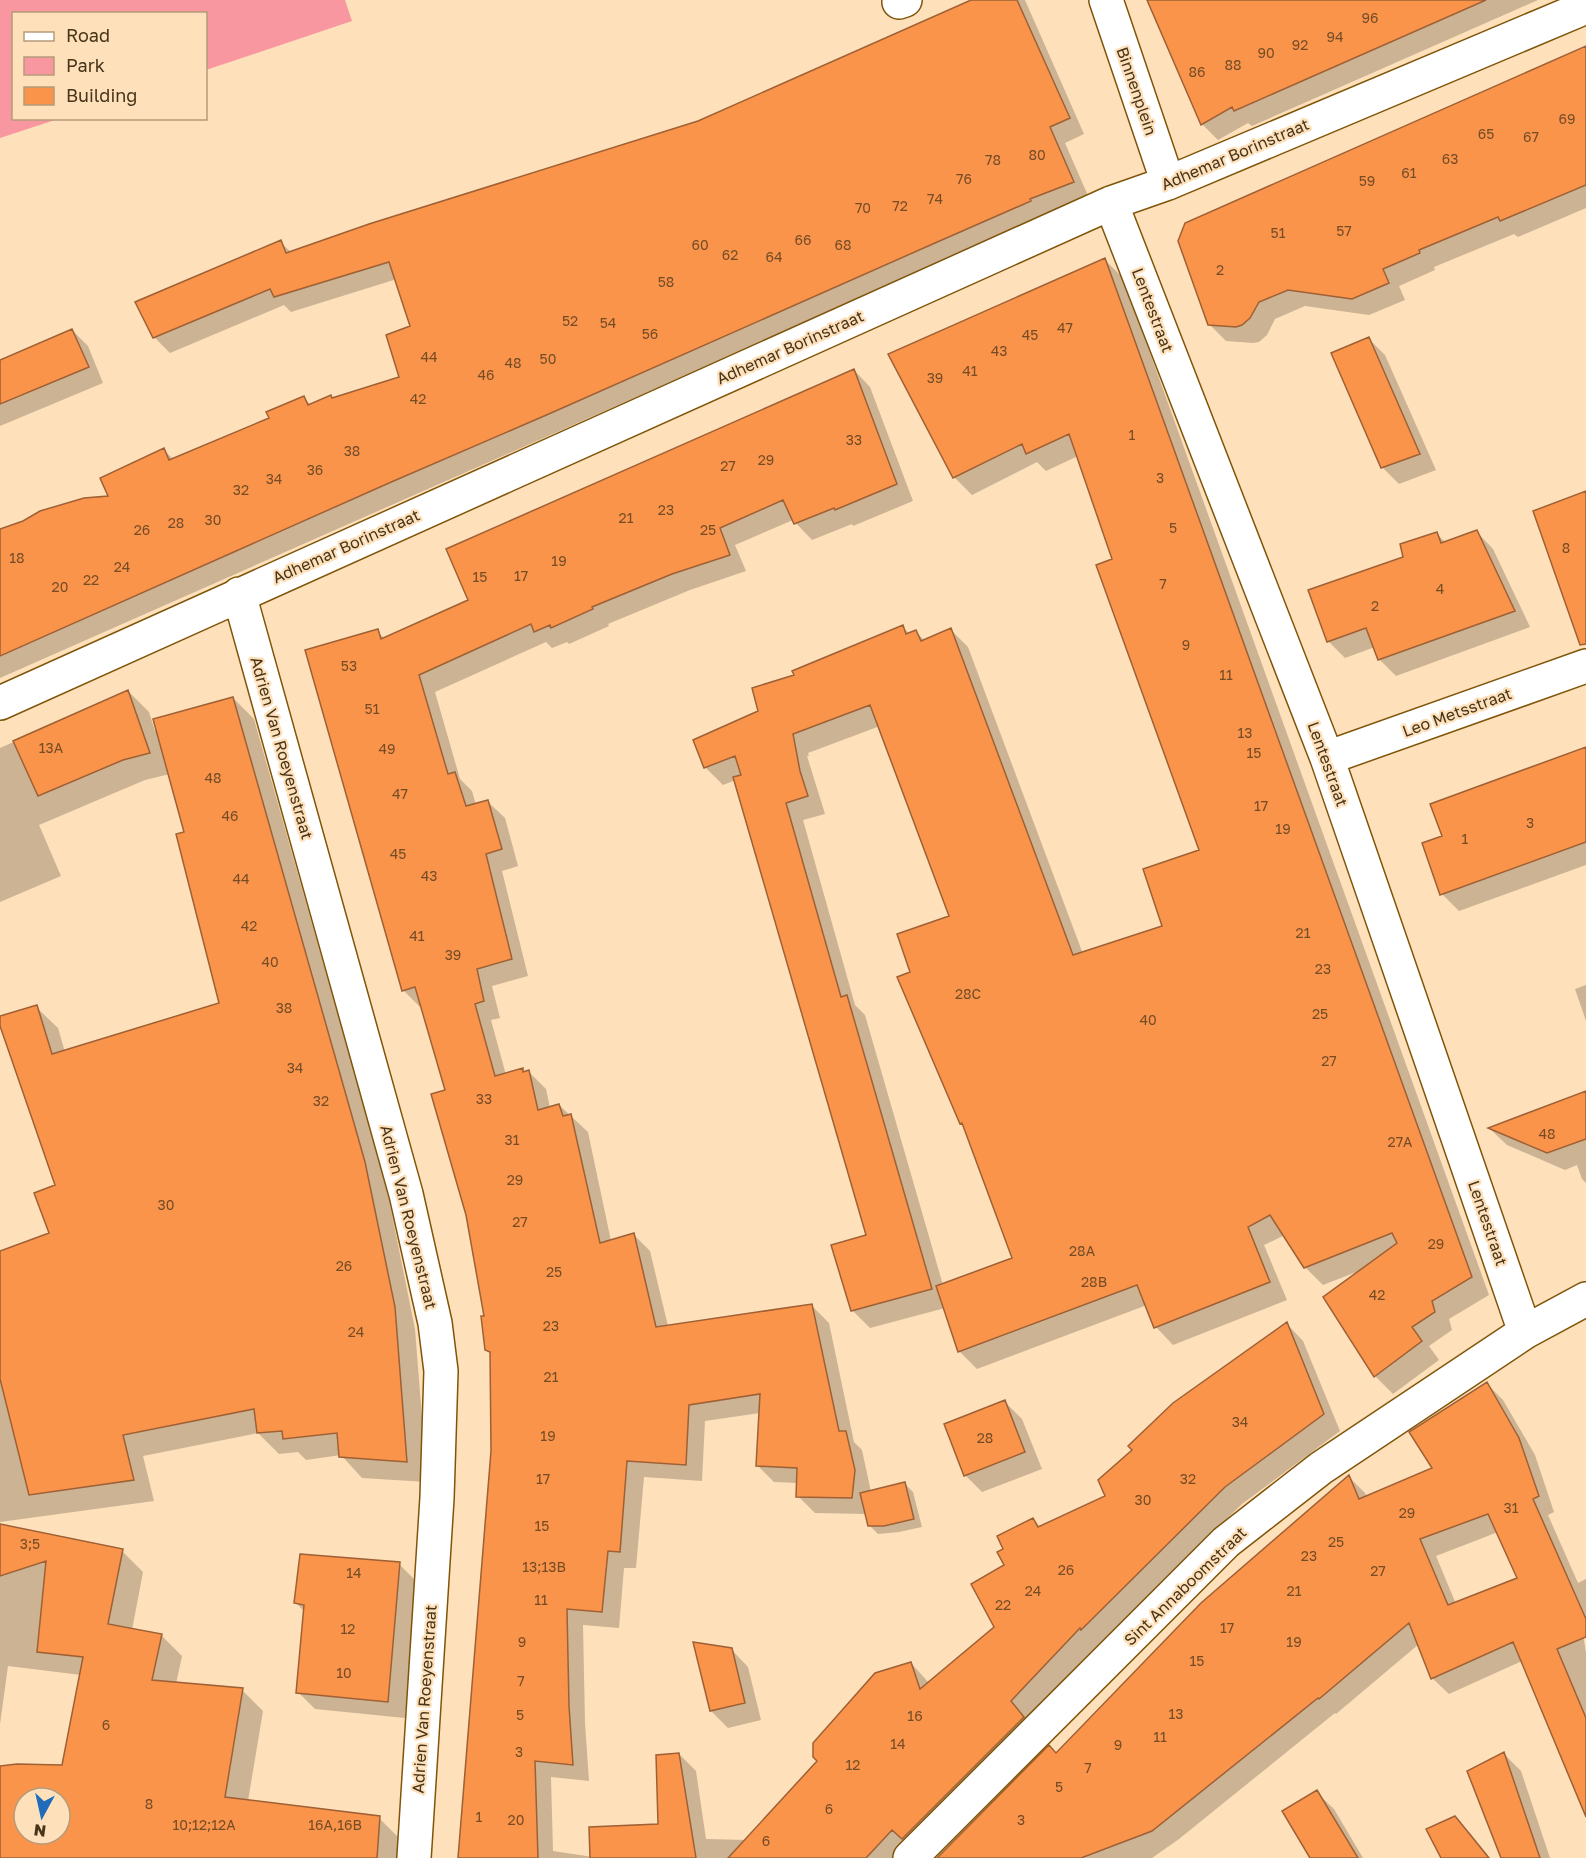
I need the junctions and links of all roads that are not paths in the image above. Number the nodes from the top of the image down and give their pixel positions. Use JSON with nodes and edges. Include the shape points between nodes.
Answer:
{"nodes":[{"id":1,"x":1106,"y":0,"type":"edge"},
{"id":2,"x":1586,"y":7,"type":"edge"},
{"id":3,"x":1168,"y":183,"type":"junction"},
{"id":4,"x":1111,"y":203,"type":"junction"},
{"id":5,"x":239,"y":594,"type":"junction"},
{"id":6,"x":1586,"y":666,"type":"edge"},
{"id":7,"x":0,"y":703,"type":"edge"},
{"id":8,"x":1327,"y":758,"type":"junction"},
{"id":9,"x":1586,"y":1299,"type":"edge"},
{"id":10,"x":1525,"y":1332,"type":"junction"},
{"id":11,"x":414,"y":1858,"type":"edge"},
{"id":12,"x":910,"y":1858,"type":"edge"}],
"edges":[{"from":1,"to":3,"type":"street","name":"Binnenplein"},
{"from":2,"to":3,"type":"street","name":"Adhemar Borinstraat"},
{"from":3,"to":4,"type":"street","name":"Adhemar Borinstraat"},
{"from":4,"to":5,"type":"street","name":"Adhemar Borinstraat"},
{"from":4,"to":8,"type":"street","name":"Lentestraat"},
{"from":5,"to":7,"type":"street","name":"Adhemar Borinstraat"},
{"from":5,"to":11,"type":"street","name":"Adrien Van Roeyenstraat","via":[[406,1194],[435,1323],[441,1371],[437,1498]]},
{"from":6,"to":8,"type":"street","name":"Leo Metsstraat"},
{"from":8,"to":10,"type":"street","name":"Lentestraat"},
{"from":9,"to":10,"type":"street","name":"Sint Annaboomstraat"},
{"from":10,"to":12,"type":"street","name":"Sint Annaboomstraat","via":[[1321,1468],[1226,1542]]}]}
